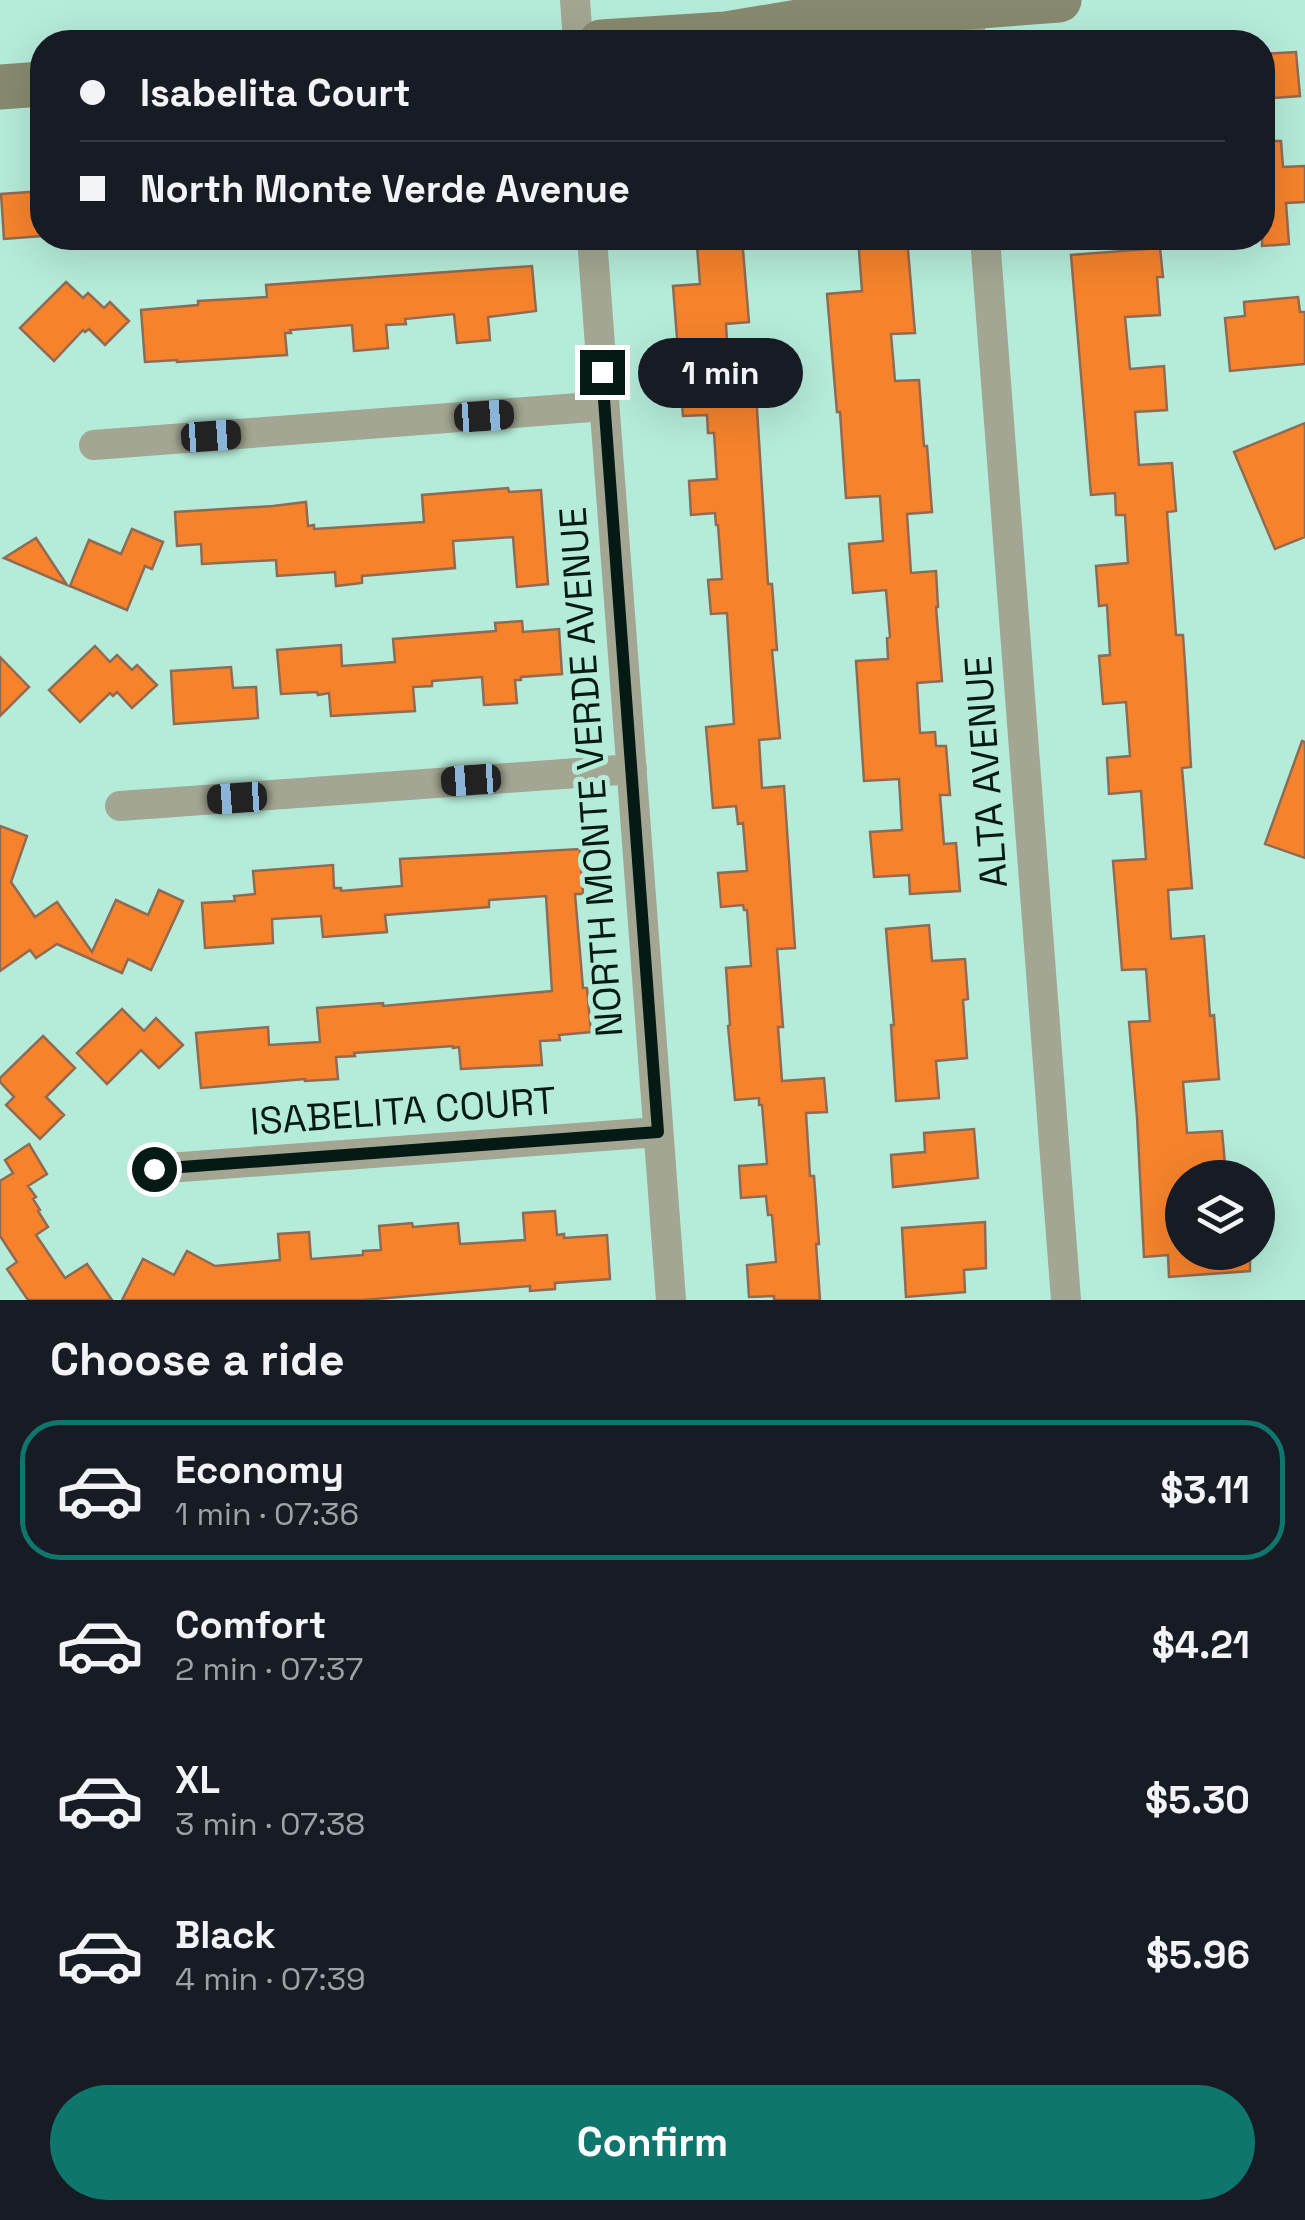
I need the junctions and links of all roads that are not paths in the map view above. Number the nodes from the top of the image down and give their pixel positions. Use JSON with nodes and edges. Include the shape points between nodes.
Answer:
{"nodes":[{"id":1,"x":576,"y":0,"type":"edge"},
{"id":2,"x":1059,"y":0,"type":"edge"},
{"id":3,"x":969,"y":16,"type":"edge"},
{"id":4,"x":577,"y":30,"type":"edge"},
{"id":5,"x":750,"y":30,"type":"edge"},
{"id":6,"x":30,"y":85,"type":"edge"},
{"id":7,"x":0,"y":88,"type":"edge"},
{"id":8,"x":593,"y":250,"type":"edge"},
{"id":9,"x":987,"y":250,"type":"edge"},
{"id":10,"x":604,"y":406,"type":"junction"},
{"id":11,"x":94,"y":445,"type":"dead end"},
{"id":12,"x":632,"y":769,"type":"junction"},
{"id":13,"x":120,"y":806,"type":"dead end"},
{"id":14,"x":658,"y":1132,"type":"junction"},
{"id":15,"x":154,"y":1169,"type":"dead end"},
{"id":16,"x":671,"y":1300,"type":"edge"},
{"id":17,"x":1066,"y":1300,"type":"edge"}],
"edges":[{"from":1,"to":4,"type":"street"},
{"from":2,"to":3,"type":"street"},
{"from":3,"to":5,"type":"street","via":[[822,18]]},
{"from":6,"to":7,"type":"street"},
{"from":8,"to":10,"type":"street","name":"NORTH MONTE VERDE AVENUE"},
{"from":9,"to":17,"type":"street","name":"ALTA AVENUE"},
{"from":10,"to":11,"type":"street"},
{"from":10,"to":12,"type":"street","name":"NORTH MONTE VERDE AVENUE"},
{"from":12,"to":13,"type":"street"},
{"from":12,"to":14,"type":"street","name":"NORTH MONTE VERDE AVENUE"},
{"from":14,"to":15,"type":"street","name":"ISABELITA COURT"},
{"from":14,"to":16,"type":"street","name":"NORTH MONTE VERDE AVENUE"}]}
